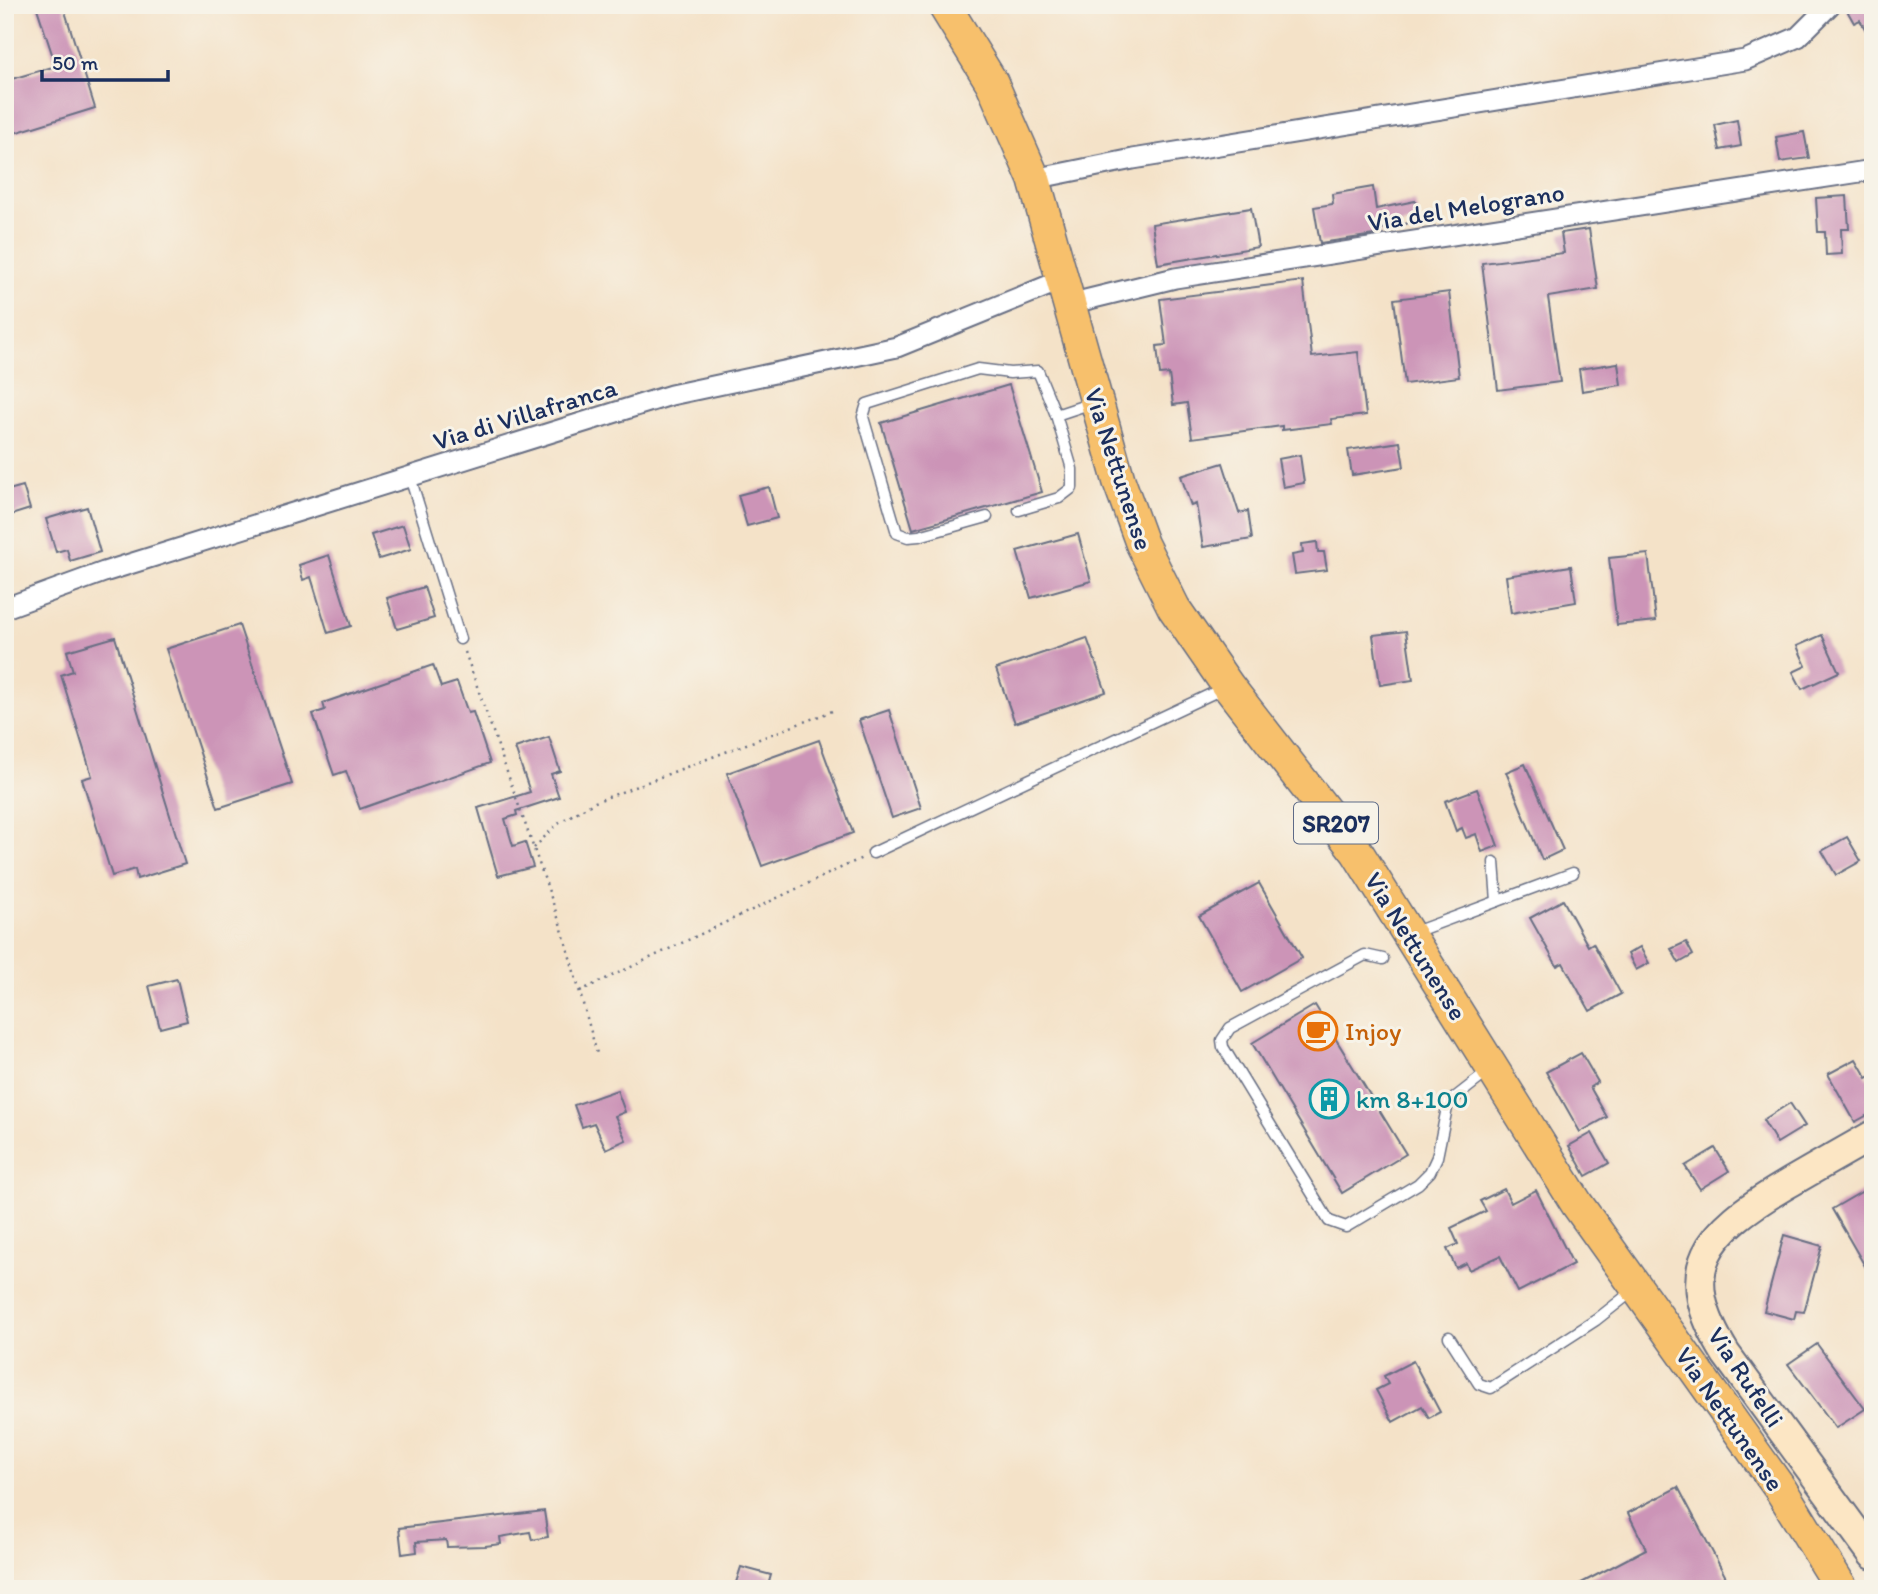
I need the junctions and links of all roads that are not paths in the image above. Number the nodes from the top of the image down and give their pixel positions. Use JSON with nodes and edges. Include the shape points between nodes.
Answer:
{"nodes":[{"id":1,"x":944,"y":5,"type":"edge"},
{"id":2,"x":1830,"y":5,"type":"edge"},
{"id":3,"x":1873,"y":170,"type":"edge"},
{"id":4,"x":1034,"y":179,"type":"junction"},
{"id":5,"x":1065,"y":292,"type":"junction"},
{"id":6,"x":1096,"y":401,"type":"junction"},
{"id":7,"x":1056,"y":415,"type":"junction"},
{"id":8,"x":410,"y":477,"type":"junction"},
{"id":9,"x":1019,"y":510,"type":"dead end"},
{"id":10,"x":987,"y":517,"type":"dead end"},
{"id":11,"x":5,"y":608,"type":"edge"},
{"id":12,"x":460,"y":639,"type":"road end"},
{"id":13,"x":1228,"y":686,"type":"junction"},
{"id":14,"x":873,"y":853,"type":"road end"},
{"id":15,"x":1494,"y":862,"type":"dead end"},
{"id":16,"x":1573,"y":873,"type":"dead end"},
{"id":17,"x":1497,"y":901,"type":"junction"},
{"id":18,"x":1409,"y":934,"type":"junction"},
{"id":19,"x":1383,"y":959,"type":"dead end"},
{"id":20,"x":1492,"y":1069,"type":"junction"},
{"id":21,"x":1873,"y":1135,"type":"edge"},
{"id":22,"x":1637,"y":1288,"type":"junction"},
{"id":23,"x":1449,"y":1336,"type":"dead end"},
{"id":24,"x":1873,"y":1555,"type":"edge"},
{"id":25,"x":1842,"y":1589,"type":"edge"}],
"edges":[{"from":1,"to":4,"type":"main road","name":"Via Nettunense","number":"SR207","via":[[992,83]]},
{"from":2,"to":4,"type":"street","via":[[1789,43],[1728,64],[1187,150]]},
{"from":3,"to":5,"type":"street","name":"Via del Melograno"},
{"from":4,"to":5,"type":"main road","name":"Via Nettunense","number":"SR207"},
{"from":5,"to":6,"type":"main road","name":"Via Nettunense","number":"SR207"},
{"from":5,"to":8,"type":"street","name":"Via di Villafranca","via":[[897,346],[691,389]]},
{"from":6,"to":7,"type":"lane"},
{"from":6,"to":13,"type":"main road","name":"Via Nettunense","number":"SR207","via":[[1119,481],[1152,566],[1186,627]]},
{"from":7,"to":9,"type":"lane","via":[[1072,469],[1072,488],[1065,496]]},
{"from":7,"to":10,"type":"lane","via":[[1041,373],[1034,369],[1010,373],[978,369],[870,401],[863,408],[897,533],[919,536]]},
{"from":8,"to":11,"type":"street","name":"Via di Villafranca","via":[[104,572]]},
{"from":8,"to":12,"type":"lane"},
{"from":13,"to":14,"type":"lane"},
{"from":13,"to":18,"type":"main road","name":"Via Nettunense","number":"SR207","via":[[1348,838]]},
{"from":15,"to":17,"type":"lane"},
{"from":16,"to":17,"type":"lane"},
{"from":17,"to":18,"type":"lane"},
{"from":18,"to":20,"type":"main road","name":"Via Nettunense","number":"SR207"},
{"from":19,"to":20,"type":"lane","via":[[1365,955],[1230,1028],[1222,1040],[1329,1221],[1339,1227],[1350,1225],[1426,1177],[1437,1157],[1448,1103]]},
{"from":20,"to":22,"type":"main road","name":"Via Nettunense","number":"SR207","via":[[1577,1205]]},
{"from":21,"to":24,"type":"street","name":"Via Rufelli","via":[[1732,1220],[1709,1249],[1700,1281],[1706,1317],[1726,1354]]},
{"from":22,"to":23,"type":"lane","via":[[1491,1388],[1479,1384]]},
{"from":22,"to":25,"type":"main road","name":"Via Nettunense","number":"SR207","via":[[1781,1490]]}]}
